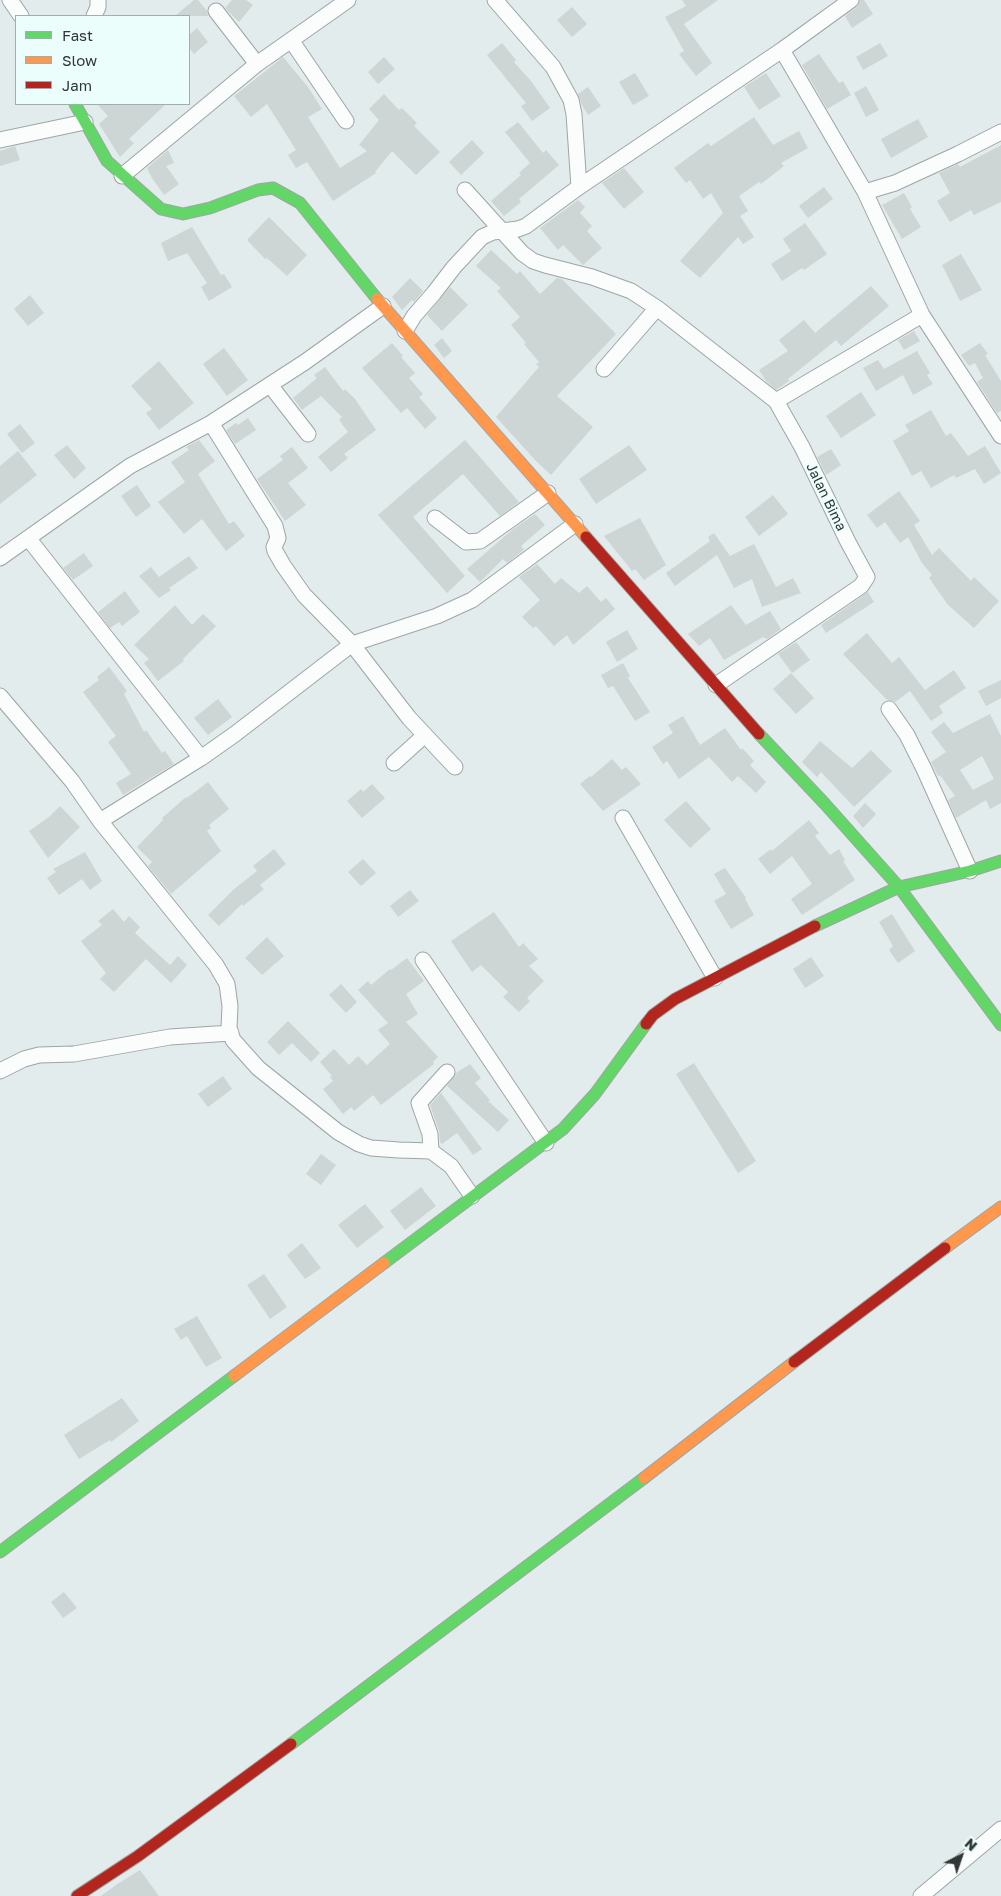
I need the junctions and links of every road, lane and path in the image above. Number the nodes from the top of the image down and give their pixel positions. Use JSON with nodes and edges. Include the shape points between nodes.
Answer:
{"nodes":[{"id":1,"x":10,"y":0,"type":"edge"},
{"id":2,"x":98,"y":0,"type":"edge"},
{"id":3,"x":348,"y":0,"type":"edge"},
{"id":4,"x":495,"y":0,"type":"edge"},
{"id":5,"x":844,"y":2,"type":"edge"},
{"id":6,"x":216,"y":12,"type":"dead end"},
{"id":7,"x":20,"y":15,"type":"edge"},
{"id":8,"x":94,"y":15,"type":"edge"},
{"id":9,"x":291,"y":40,"type":"junction"},
{"id":10,"x":782,"y":50,"type":"junction"},
{"id":11,"x":257,"y":64,"type":"junction"},
{"id":12,"x":76,"y":105,"type":"edge"},
{"id":13,"x":346,"y":121,"type":"dead end"},
{"id":14,"x":85,"y":122,"type":"junction"},
{"id":15,"x":1001,"y":132,"type":"edge"},
{"id":16,"x":0,"y":140,"type":"edge"},
{"id":17,"x":122,"y":176,"type":"junction"},
{"id":18,"x":579,"y":187,"type":"junction"},
{"id":19,"x":465,"y":190,"type":"dead end"},
{"id":20,"x":866,"y":192,"type":"junction"},
{"id":21,"x":503,"y":231,"type":"junction"},
{"id":22,"x":382,"y":306,"type":"junction"},
{"id":23,"x":657,"y":308,"type":"junction"},
{"id":24,"x":922,"y":315,"type":"junction"},
{"id":25,"x":405,"y":331,"type":"junction"},
{"id":26,"x":604,"y":369,"type":"dead end"},
{"id":27,"x":270,"y":384,"type":"junction"},
{"id":28,"x":776,"y":401,"type":"junction"},
{"id":29,"x":211,"y":423,"type":"junction"},
{"id":30,"x":308,"y":434,"type":"dead end"},
{"id":31,"x":1001,"y":435,"type":"edge"},
{"id":32,"x":548,"y":493,"type":"junction"},
{"id":33,"x":434,"y":518,"type":"dead end"},
{"id":34,"x":575,"y":524,"type":"junction"},
{"id":35,"x":28,"y":538,"type":"junction"},
{"id":36,"x":1,"y":556,"type":"edge"},
{"id":37,"x":352,"y":644,"type":"junction"},
{"id":38,"x":716,"y":685,"type":"junction"},
{"id":39,"x":0,"y":696,"type":"edge"},
{"id":40,"x":890,"y":708,"type":"dead end"},
{"id":41,"x":425,"y":735,"type":"junction"},
{"id":42,"x":201,"y":758,"type":"junction"},
{"id":43,"x":394,"y":763,"type":"dead end"},
{"id":44,"x":455,"y":767,"type":"dead end"},
{"id":45,"x":623,"y":818,"type":"dead end"},
{"id":46,"x":100,"y":820,"type":"junction"},
{"id":47,"x":1001,"y":861,"type":"edge"},
{"id":48,"x":970,"y":871,"type":"junction"},
{"id":49,"x":899,"y":887,"type":"junction"},
{"id":50,"x":423,"y":960,"type":"dead end"},
{"id":51,"x":715,"y":978,"type":"junction"},
{"id":52,"x":1001,"y":1025,"type":"edge"},
{"id":53,"x":231,"y":1033,"type":"junction"},
{"id":54,"x":0,"y":1071,"type":"edge"},
{"id":55,"x":447,"y":1072,"type":"dead end"},
{"id":56,"x":546,"y":1143,"type":"junction"},
{"id":57,"x":431,"y":1150,"type":"junction"},
{"id":58,"x":472,"y":1196,"type":"junction"},
{"id":59,"x":1001,"y":1207,"type":"edge"},
{"id":60,"x":0,"y":1552,"type":"edge"},
{"id":61,"x":1001,"y":1829,"type":"edge"},
{"id":62,"x":77,"y":1896,"type":"edge"},
{"id":63,"x":921,"y":1896,"type":"edge"}],
"edges":[{"from":1,"to":7,"type":"street"},
{"from":2,"to":8,"type":"street"},
{"from":3,"to":9,"type":"street"},
{"from":4,"to":18,"type":"street","via":[[553,67],[571,100]]},
{"from":5,"to":10,"type":"street"},
{"from":6,"to":11,"type":"street"},
{"from":9,"to":11,"type":"street"},
{"from":9,"to":13,"type":"street"},
{"from":10,"to":18,"type":"street"},
{"from":10,"to":20,"type":"street"},
{"from":11,"to":17,"type":"street"},
{"from":12,"to":14,"type":"street"},
{"from":14,"to":16,"type":"street"},
{"from":14,"to":17,"type":"street","via":[[103,155]]},
{"from":15,"to":20,"type":"street","via":[[895,183]]},
{"from":17,"to":22,"type":"street","via":[[161,209],[173,213],[210,208],[258,190],[273,188],[286,194],[300,203]]},
{"from":18,"to":21,"type":"street","via":[[526,226]]},
{"from":19,"to":21,"type":"street"},
{"from":20,"to":24,"type":"street"},
{"from":21,"to":23,"type":"street","via":[[533,261],[631,291]]},
{"from":21,"to":25,"type":"street","via":[[482,236],[454,266]]},
{"from":22,"to":25,"type":"street"},
{"from":22,"to":27,"type":"street"},
{"from":23,"to":26,"type":"street"},
{"from":23,"to":28,"type":"street"},
{"from":24,"to":28,"type":"street"},
{"from":24,"to":31,"type":"street"},
{"from":25,"to":32,"type":"street"},
{"from":27,"to":29,"type":"street"},
{"from":27,"to":30,"type":"street"},
{"from":28,"to":38,"type":"street","name":"Jalan Bima","via":[[868,578],[861,586]]},
{"from":29,"to":35,"type":"street","via":[[130,466]]},
{"from":29,"to":37,"type":"street","via":[[275,526],[278,538],[274,547],[283,565],[304,595]]},
{"from":32,"to":33,"type":"street","via":[[480,541],[466,542]]},
{"from":32,"to":34,"type":"street"},
{"from":34,"to":37,"type":"street","via":[[472,600],[437,616]]},
{"from":34,"to":38,"type":"street"},
{"from":35,"to":36,"type":"street"},
{"from":35,"to":42,"type":"street"},
{"from":37,"to":41,"type":"street"},
{"from":37,"to":42,"type":"street"},
{"from":38,"to":49,"type":"street"},
{"from":39,"to":46,"type":"street","via":[[72,781]]},
{"from":40,"to":48,"type":"street","via":[[924,769]]},
{"from":41,"to":43,"type":"street"},
{"from":41,"to":44,"type":"street"},
{"from":42,"to":46,"type":"street"},
{"from":45,"to":51,"type":"street"},
{"from":46,"to":53,"type":"street","via":[[216,965],[227,984]]},
{"from":47,"to":48,"type":"street"},
{"from":48,"to":49,"type":"street"},
{"from":49,"to":51,"type":"street","via":[[792,937]]},
{"from":49,"to":52,"type":"street"},
{"from":50,"to":56,"type":"street"},
{"from":51,"to":56,"type":"street","via":[[653,1015],[595,1094],[564,1129]]},
{"from":53,"to":54,"type":"street","via":[[170,1037],[74,1054],[39,1055]]},
{"from":53,"to":57,"type":"street","via":[[233,1040],[258,1068],[338,1132],[371,1148]]},
{"from":55,"to":57,"type":"street","via":[[419,1103],[430,1134]]},
{"from":56,"to":58,"type":"street"},
{"from":57,"to":58,"type":"street","via":[[451,1166]]},
{"from":58,"to":60,"type":"street"},
{"from":59,"to":62,"type":"street","via":[[241,1782]]},
{"from":61,"to":63,"type":"street"}]}
